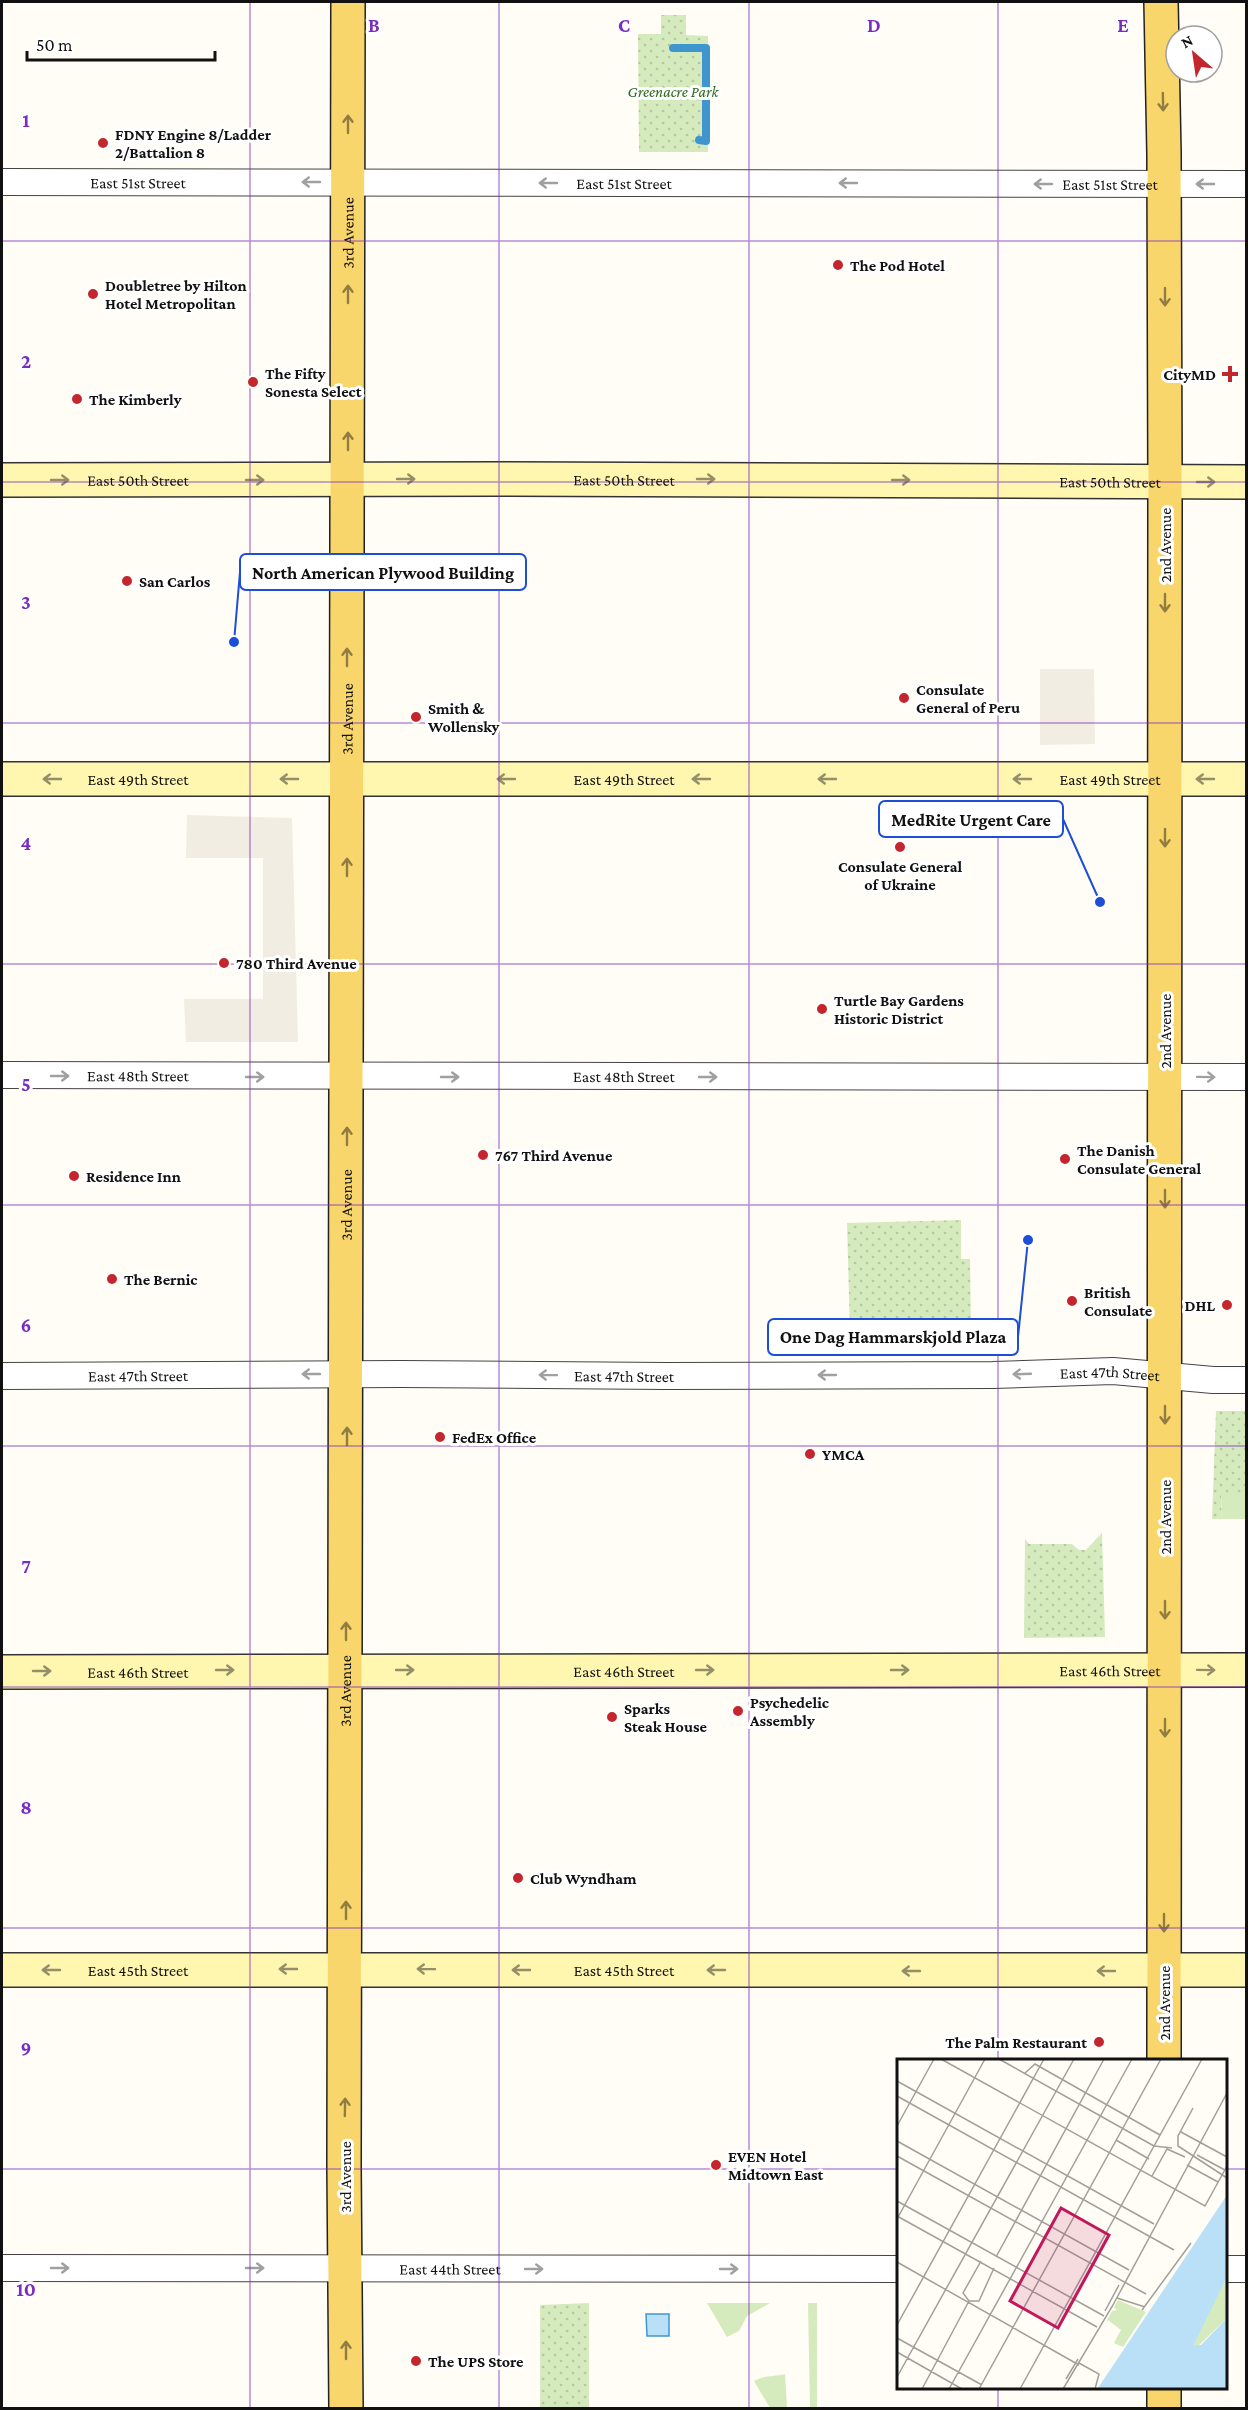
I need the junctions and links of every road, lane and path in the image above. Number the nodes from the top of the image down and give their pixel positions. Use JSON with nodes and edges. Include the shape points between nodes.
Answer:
{"nodes":[{"id":1,"x":348,"y":2,"type":"edge"},
{"id":2,"x":1161,"y":2,"type":"edge"},
{"id":3,"x":2,"y":182,"type":"edge"},
{"id":4,"x":348,"y":182,"type":"junction"},
{"id":5,"x":1164,"y":183,"type":"junction"},
{"id":6,"x":1246,"y":184,"type":"edge"},
{"id":7,"x":2,"y":480,"type":"edge"},
{"id":8,"x":348,"y":480,"type":"junction"},
{"id":9,"x":1165,"y":481,"type":"junction"},
{"id":10,"x":1246,"y":482,"type":"edge"},
{"id":11,"x":2,"y":779,"type":"edge"},
{"id":12,"x":347,"y":779,"type":"junction"},
{"id":13,"x":1164,"y":779,"type":"junction"},
{"id":14,"x":1246,"y":779,"type":"edge"},
{"id":15,"x":2,"y":1075,"type":"edge"},
{"id":16,"x":347,"y":1077,"type":"junction"},
{"id":17,"x":1166,"y":1077,"type":"junction"},
{"id":18,"x":1246,"y":1077,"type":"edge"},
{"id":19,"x":347,"y":1374,"type":"junction"},
{"id":20,"x":1165,"y":1375,"type":"junction"},
{"id":21,"x":2,"y":1376,"type":"edge"},
{"id":22,"x":1246,"y":1380,"type":"edge"},
{"id":23,"x":346,"y":1670,"type":"junction"},
{"id":24,"x":1165,"y":1670,"type":"junction"},
{"id":25,"x":1246,"y":1670,"type":"edge"},
{"id":26,"x":2,"y":1672,"type":"edge"},
{"id":27,"x":346,"y":1969,"type":"junction"},
{"id":28,"x":2,"y":1970,"type":"edge"},
{"id":29,"x":1164,"y":1970,"type":"junction"},
{"id":30,"x":1246,"y":1970,"type":"edge"},
{"id":31,"x":1164,"y":2059,"type":"edge"},
{"id":32,"x":2,"y":2268,"type":"edge"},
{"id":33,"x":346,"y":2268,"type":"junction"},
{"id":34,"x":897,"y":2269,"type":"edge"},
{"id":35,"x":1227,"y":2269,"type":"edge"},
{"id":36,"x":1246,"y":2269,"type":"edge"},
{"id":37,"x":1164,"y":2389,"type":"edge"},
{"id":38,"x":346,"y":2409,"type":"edge"},
{"id":39,"x":1164,"y":2409,"type":"edge"}],
"edges":[{"from":4,"to":1,"type":"main road","name":"3rd Avenue","one_way":true},
{"from":2,"to":5,"type":"main road","name":"2nd Avenue","one_way":true},
{"from":4,"to":3,"type":"street","name":"East 51st Street","one_way":true},
{"from":5,"to":4,"type":"street","name":"East 51st Street","one_way":true},
{"from":8,"to":4,"type":"main road","name":"3rd Avenue","one_way":true},
{"from":6,"to":5,"type":"street","name":"East 51st Street","one_way":true},
{"from":5,"to":9,"type":"main road","name":"2nd Avenue","one_way":true},
{"from":7,"to":8,"type":"main road","name":"East 50th Street","one_way":true},
{"from":8,"to":9,"type":"main road","name":"East 50th Street","one_way":true},
{"from":12,"to":8,"type":"main road","name":"3rd Avenue","one_way":true},
{"from":9,"to":10,"type":"main road","name":"East 50th Street","one_way":true},
{"from":9,"to":13,"type":"main road","name":"2nd Avenue","one_way":true},
{"from":12,"to":11,"type":"main road","name":"East 49th Street","one_way":true},
{"from":13,"to":12,"type":"main road","name":"East 49th Street","one_way":true},
{"from":16,"to":12,"type":"main road","name":"3rd Avenue","one_way":true},
{"from":14,"to":13,"type":"main road","name":"East 49th Street","one_way":true},
{"from":13,"to":17,"type":"main road","name":"2nd Avenue","one_way":true},
{"from":15,"to":16,"type":"street","name":"East 48th Street","one_way":true},
{"from":16,"to":17,"type":"street","name":"East 48th Street","one_way":true},
{"from":19,"to":16,"type":"main road","name":"3rd Avenue","one_way":true},
{"from":17,"to":18,"type":"street","name":"East 48th Street","one_way":true},
{"from":17,"to":20,"type":"main road","name":"2nd Avenue","one_way":true},
{"from":20,"to":19,"type":"street","name":"East 47th Street","one_way":true,"via":[[1113,1371],[981,1375]]},
{"from":19,"to":21,"type":"street","name":"East 47th Street","one_way":true},
{"from":23,"to":19,"type":"main road","name":"3rd Avenue","one_way":true},
{"from":20,"to":22,"type":"street","name":"East 47th Street"},
{"from":20,"to":24,"type":"main road","name":"2nd Avenue","one_way":true},
{"from":23,"to":24,"type":"main road","name":"East 46th Street","one_way":true},
{"from":26,"to":23,"type":"main road","name":"East 46th Street","one_way":true},
{"from":27,"to":23,"type":"main road","name":"3rd Avenue","one_way":true},
{"from":24,"to":25,"type":"main road","name":"East 46th Street","one_way":true},
{"from":24,"to":29,"type":"main road","name":"2nd Avenue","one_way":true},
{"from":27,"to":28,"type":"main road","name":"East 45th Street","one_way":true},
{"from":29,"to":27,"type":"main road","name":"East 45th Street","one_way":true},
{"from":33,"to":27,"type":"main road","name":"3rd Avenue","one_way":true},
{"from":29,"to":30,"type":"main road","name":"East 45th Street"},
{"from":29,"to":31,"type":"main road","name":"2nd Avenue"},
{"from":32,"to":33,"type":"street","name":"East 44th Street","one_way":true},
{"from":33,"to":34,"type":"street","name":"East 44th Street","one_way":true},
{"from":38,"to":33,"type":"main road","name":"3rd Avenue","one_way":true},
{"from":35,"to":36,"type":"street"},
{"from":37,"to":39,"type":"main road"}]}
